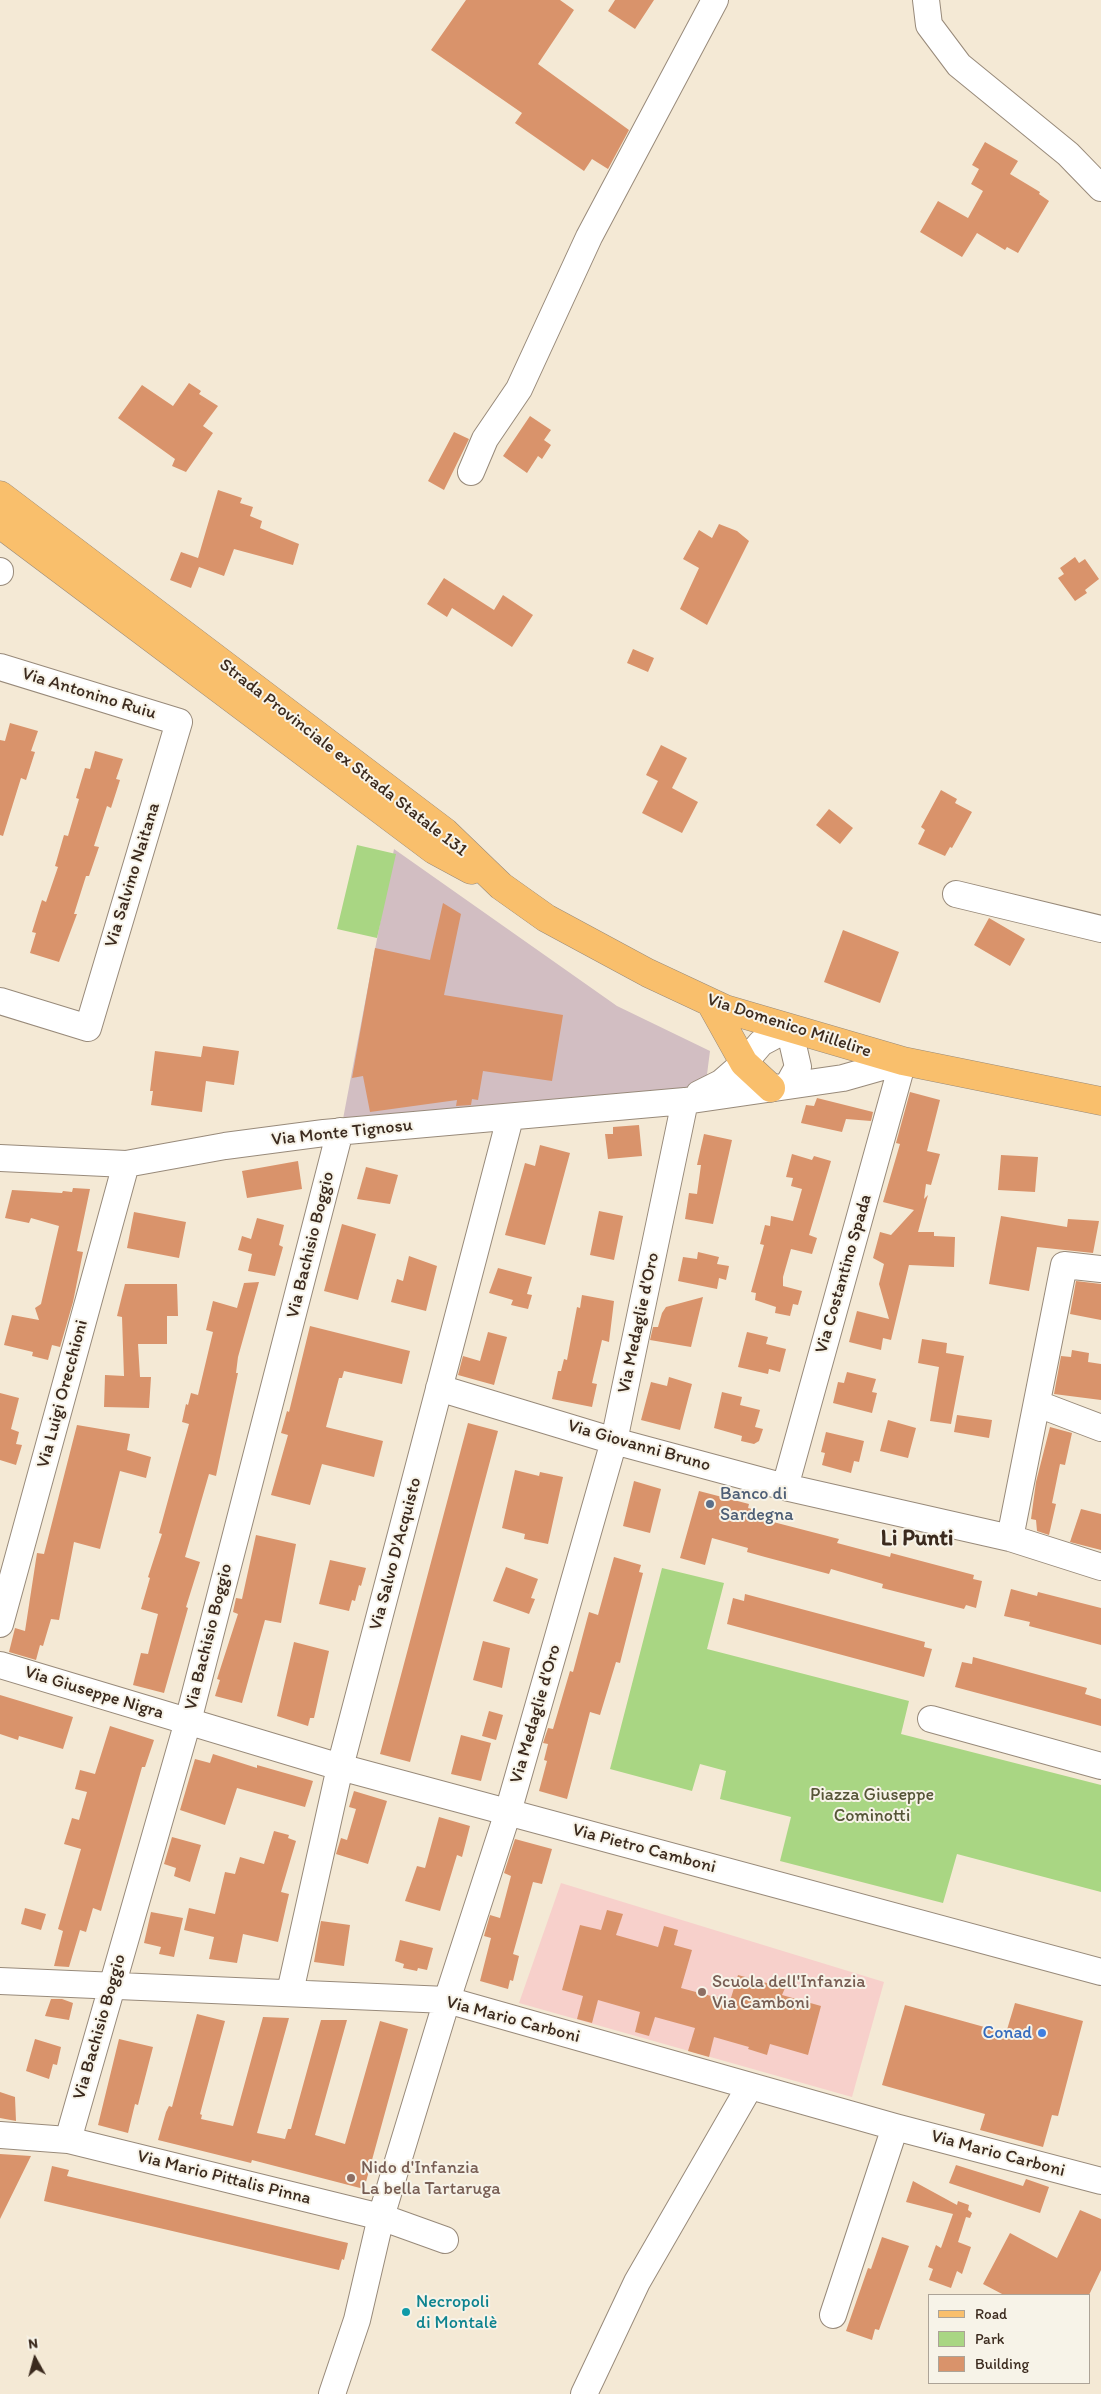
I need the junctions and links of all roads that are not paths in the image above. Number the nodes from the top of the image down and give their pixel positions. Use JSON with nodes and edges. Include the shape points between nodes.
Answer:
{"nodes":[{"id":1,"x":715,"y":0,"type":"edge"},
{"id":2,"x":926,"y":0,"type":"edge"},
{"id":3,"x":1101,"y":188,"type":"edge"},
{"id":4,"x":471,"y":472,"type":"dead end"},
{"id":5,"x":0,"y":495,"type":"edge"},
{"id":6,"x":0,"y":524,"type":"edge"},
{"id":7,"x":0,"y":667,"type":"edge"},
{"id":8,"x":179,"y":722,"type":"joint"},
{"id":9,"x":502,"y":886,"type":"junction"},
{"id":10,"x":956,"y":894,"type":"dead end"},
{"id":11,"x":1101,"y":929,"type":"edge"},
{"id":12,"x":0,"y":989,"type":"edge"},
{"id":13,"x":0,"y":1001,"type":"edge"},
{"id":14,"x":710,"y":1002,"type":"junction"},
{"id":15,"x":89,"y":1023,"type":"junction"},
{"id":16,"x":789,"y":1028,"type":"junction"},
{"id":17,"x":903,"y":1061,"type":"junction"},
{"id":18,"x":744,"y":1063,"type":"junction"},
{"id":19,"x":779,"y":1086,"type":"junction"},
{"id":20,"x":685,"y":1101,"type":"junction"},
{"id":21,"x":1101,"y":1101,"type":"edge"},
{"id":22,"x":510,"y":1118,"type":"junction"},
{"id":23,"x":340,"y":1131,"type":"junction"},
{"id":24,"x":0,"y":1158,"type":"edge"},
{"id":25,"x":126,"y":1164,"type":"junction"},
{"id":26,"x":1101,"y":1270,"type":"edge"},
{"id":27,"x":439,"y":1388,"type":"junction"},
{"id":28,"x":1038,"y":1404,"type":"junction"},
{"id":29,"x":1101,"y":1428,"type":"edge"},
{"id":30,"x":614,"y":1441,"type":"junction"},
{"id":31,"x":784,"y":1487,"type":"junction"},
{"id":32,"x":1010,"y":1538,"type":"junction"},
{"id":33,"x":1101,"y":1567,"type":"edge"},
{"id":34,"x":0,"y":1624,"type":"edge"},
{"id":35,"x":0,"y":1665,"type":"edge"},
{"id":36,"x":931,"y":1719,"type":"dead end"},
{"id":37,"x":188,"y":1721,"type":"junction"},
{"id":38,"x":1101,"y":1766,"type":"edge"},
{"id":39,"x":340,"y":1767,"type":"junction"},
{"id":40,"x":508,"y":1812,"type":"junction"},
{"id":41,"x":1101,"y":1972,"type":"edge"},
{"id":42,"x":0,"y":1981,"type":"edge"},
{"id":43,"x":112,"y":1985,"type":"junction"},
{"id":44,"x":290,"y":1992,"type":"junction"},
{"id":45,"x":447,"y":2000,"type":"junction"},
{"id":46,"x":750,"y":2086,"type":"junction"},
{"id":47,"x":895,"y":2127,"type":"junction"},
{"id":48,"x":0,"y":2135,"type":"edge"},
{"id":49,"x":68,"y":2140,"type":"junction"},
{"id":50,"x":1101,"y":2181,"type":"edge"},
{"id":51,"x":381,"y":2217,"type":"junction"},
{"id":52,"x":444,"y":2240,"type":"dead end"},
{"id":53,"x":833,"y":2315,"type":"dead end"},
{"id":54,"x":332,"y":2394,"type":"edge"},
{"id":55,"x":584,"y":2394,"type":"edge"}],
"edges":[{"from":1,"to":4,"type":"street","via":[[589,237],[519,389],[485,439]]},
{"from":2,"to":3,"type":"street","via":[[929,25],[959,64],[1068,154]]},
{"from":5,"to":9,"type":"main road","name":"Strada Provinciale ex Strada Statale 131","via":[[444,832]]},
{"from":6,"to":9,"type":"main road","name":"Strada Provinciale ex Strada Statale 131","via":[[434,850]]},
{"from":7,"to":8,"type":"street","name":"Via Antonino Ruiu"},
{"from":8,"to":15,"type":"street","name":"Via Salvino Naitana"},
{"from":9,"to":14,"type":"main road","name":"Via Domenico Millelire","via":[[546,918],[648,974]]},
{"from":10,"to":11,"type":"street"},
{"from":12,"to":15,"type":"street"},
{"from":13,"to":15,"type":"street"},
{"from":14,"to":16,"type":"main road","name":"Via Domenico Millelire"},
{"from":14,"to":18,"type":"main road"},
{"from":16,"to":17,"type":"main road","name":"Via Domenico Millelire"},
{"from":16,"to":18,"type":"street","name":"Via Monte Tignosu","via":[[762,1043]]},
{"from":16,"to":19,"type":"street","via":[[798,1066]]},
{"from":17,"to":19,"type":"street","name":"Via Monte Tignosu","via":[[843,1078]]},
{"from":17,"to":21,"type":"main road","name":"Via Domenico Millelire"},
{"from":17,"to":31,"type":"street","name":"Via Costantino Spada"},
{"from":18,"to":19,"type":"main road"},
{"from":18,"to":20,"type":"street","name":"Via Monte Tignosu","via":[[721,1083]]},
{"from":19,"to":20,"type":"street","name":"Via Monte Tignosu"},
{"from":20,"to":22,"type":"street","name":"Via Monte Tignosu"},
{"from":20,"to":30,"type":"street","name":"Via Medaglie d'Oro"},
{"from":22,"to":23,"type":"street","name":"Via Monte Tignosu"},
{"from":22,"to":27,"type":"street","name":"Via Salvo D'Acquisto"},
{"from":23,"to":25,"type":"street","name":"Via Monte Tignosu","via":[[225,1146]]},
{"from":23,"to":37,"type":"street","name":"Via Bachisio Boggio"},
{"from":24,"to":25,"type":"street","name":"Via Monte Tignosu"},
{"from":25,"to":34,"type":"street","name":"Via Luigi Orecchioni"},
{"from":26,"to":28,"type":"street","via":[[1064,1264]]},
{"from":27,"to":30,"type":"street","name":"Via Giovanni Bruno"},
{"from":27,"to":39,"type":"street","name":"Via Salvo D'Acquisto"},
{"from":28,"to":29,"type":"street"},
{"from":28,"to":32,"type":"street"},
{"from":30,"to":31,"type":"street","name":"Via Giovanni Bruno"},
{"from":30,"to":40,"type":"street","name":"Via Medaglie d'Oro"},
{"from":31,"to":32,"type":"street","name":"Via Giovanni Bruno"},
{"from":32,"to":33,"type":"street","name":"Via Giovanni Bruno"},
{"from":35,"to":37,"type":"street","name":"Via Giuseppe Nigra"},
{"from":36,"to":38,"type":"street"},
{"from":37,"to":39,"type":"street","name":"Via Pietro Camboni"},
{"from":37,"to":43,"type":"street","name":"Via Bachisio Boggio"},
{"from":39,"to":40,"type":"street","name":"Via Pietro Camboni"},
{"from":39,"to":44,"type":"street","name":"Via Salvo D'Acquisto"},
{"from":40,"to":41,"type":"street","name":"Via Pietro Camboni"},
{"from":40,"to":45,"type":"street","name":"Via Medaglie d'Oro"},
{"from":42,"to":43,"type":"street","name":"Via Mario Carboni"},
{"from":43,"to":44,"type":"street","name":"Via Mario Carboni"},
{"from":43,"to":49,"type":"street","name":"Via Bachisio Boggio"},
{"from":44,"to":45,"type":"street","name":"Via Mario Carboni"},
{"from":45,"to":46,"type":"street","name":"Via Mario Carboni"},
{"from":45,"to":51,"type":"street","name":"Via Medaglie d'Oro"},
{"from":46,"to":47,"type":"street","name":"Via Mario Carboni"},
{"from":46,"to":55,"type":"street","via":[[637,2282]]},
{"from":47,"to":50,"type":"street","name":"Via Mario Carboni"},
{"from":47,"to":53,"type":"street"},
{"from":48,"to":49,"type":"street","name":"Via Mario Pittalis Pinna"},
{"from":49,"to":51,"type":"street","name":"Via Mario Pittalis Pinna"},
{"from":51,"to":52,"type":"street","name":"Via Mario Pittalis Pinna"},
{"from":51,"to":54,"type":"street","name":"Via Medaglie d'Oro","via":[[357,2320]]}]}
